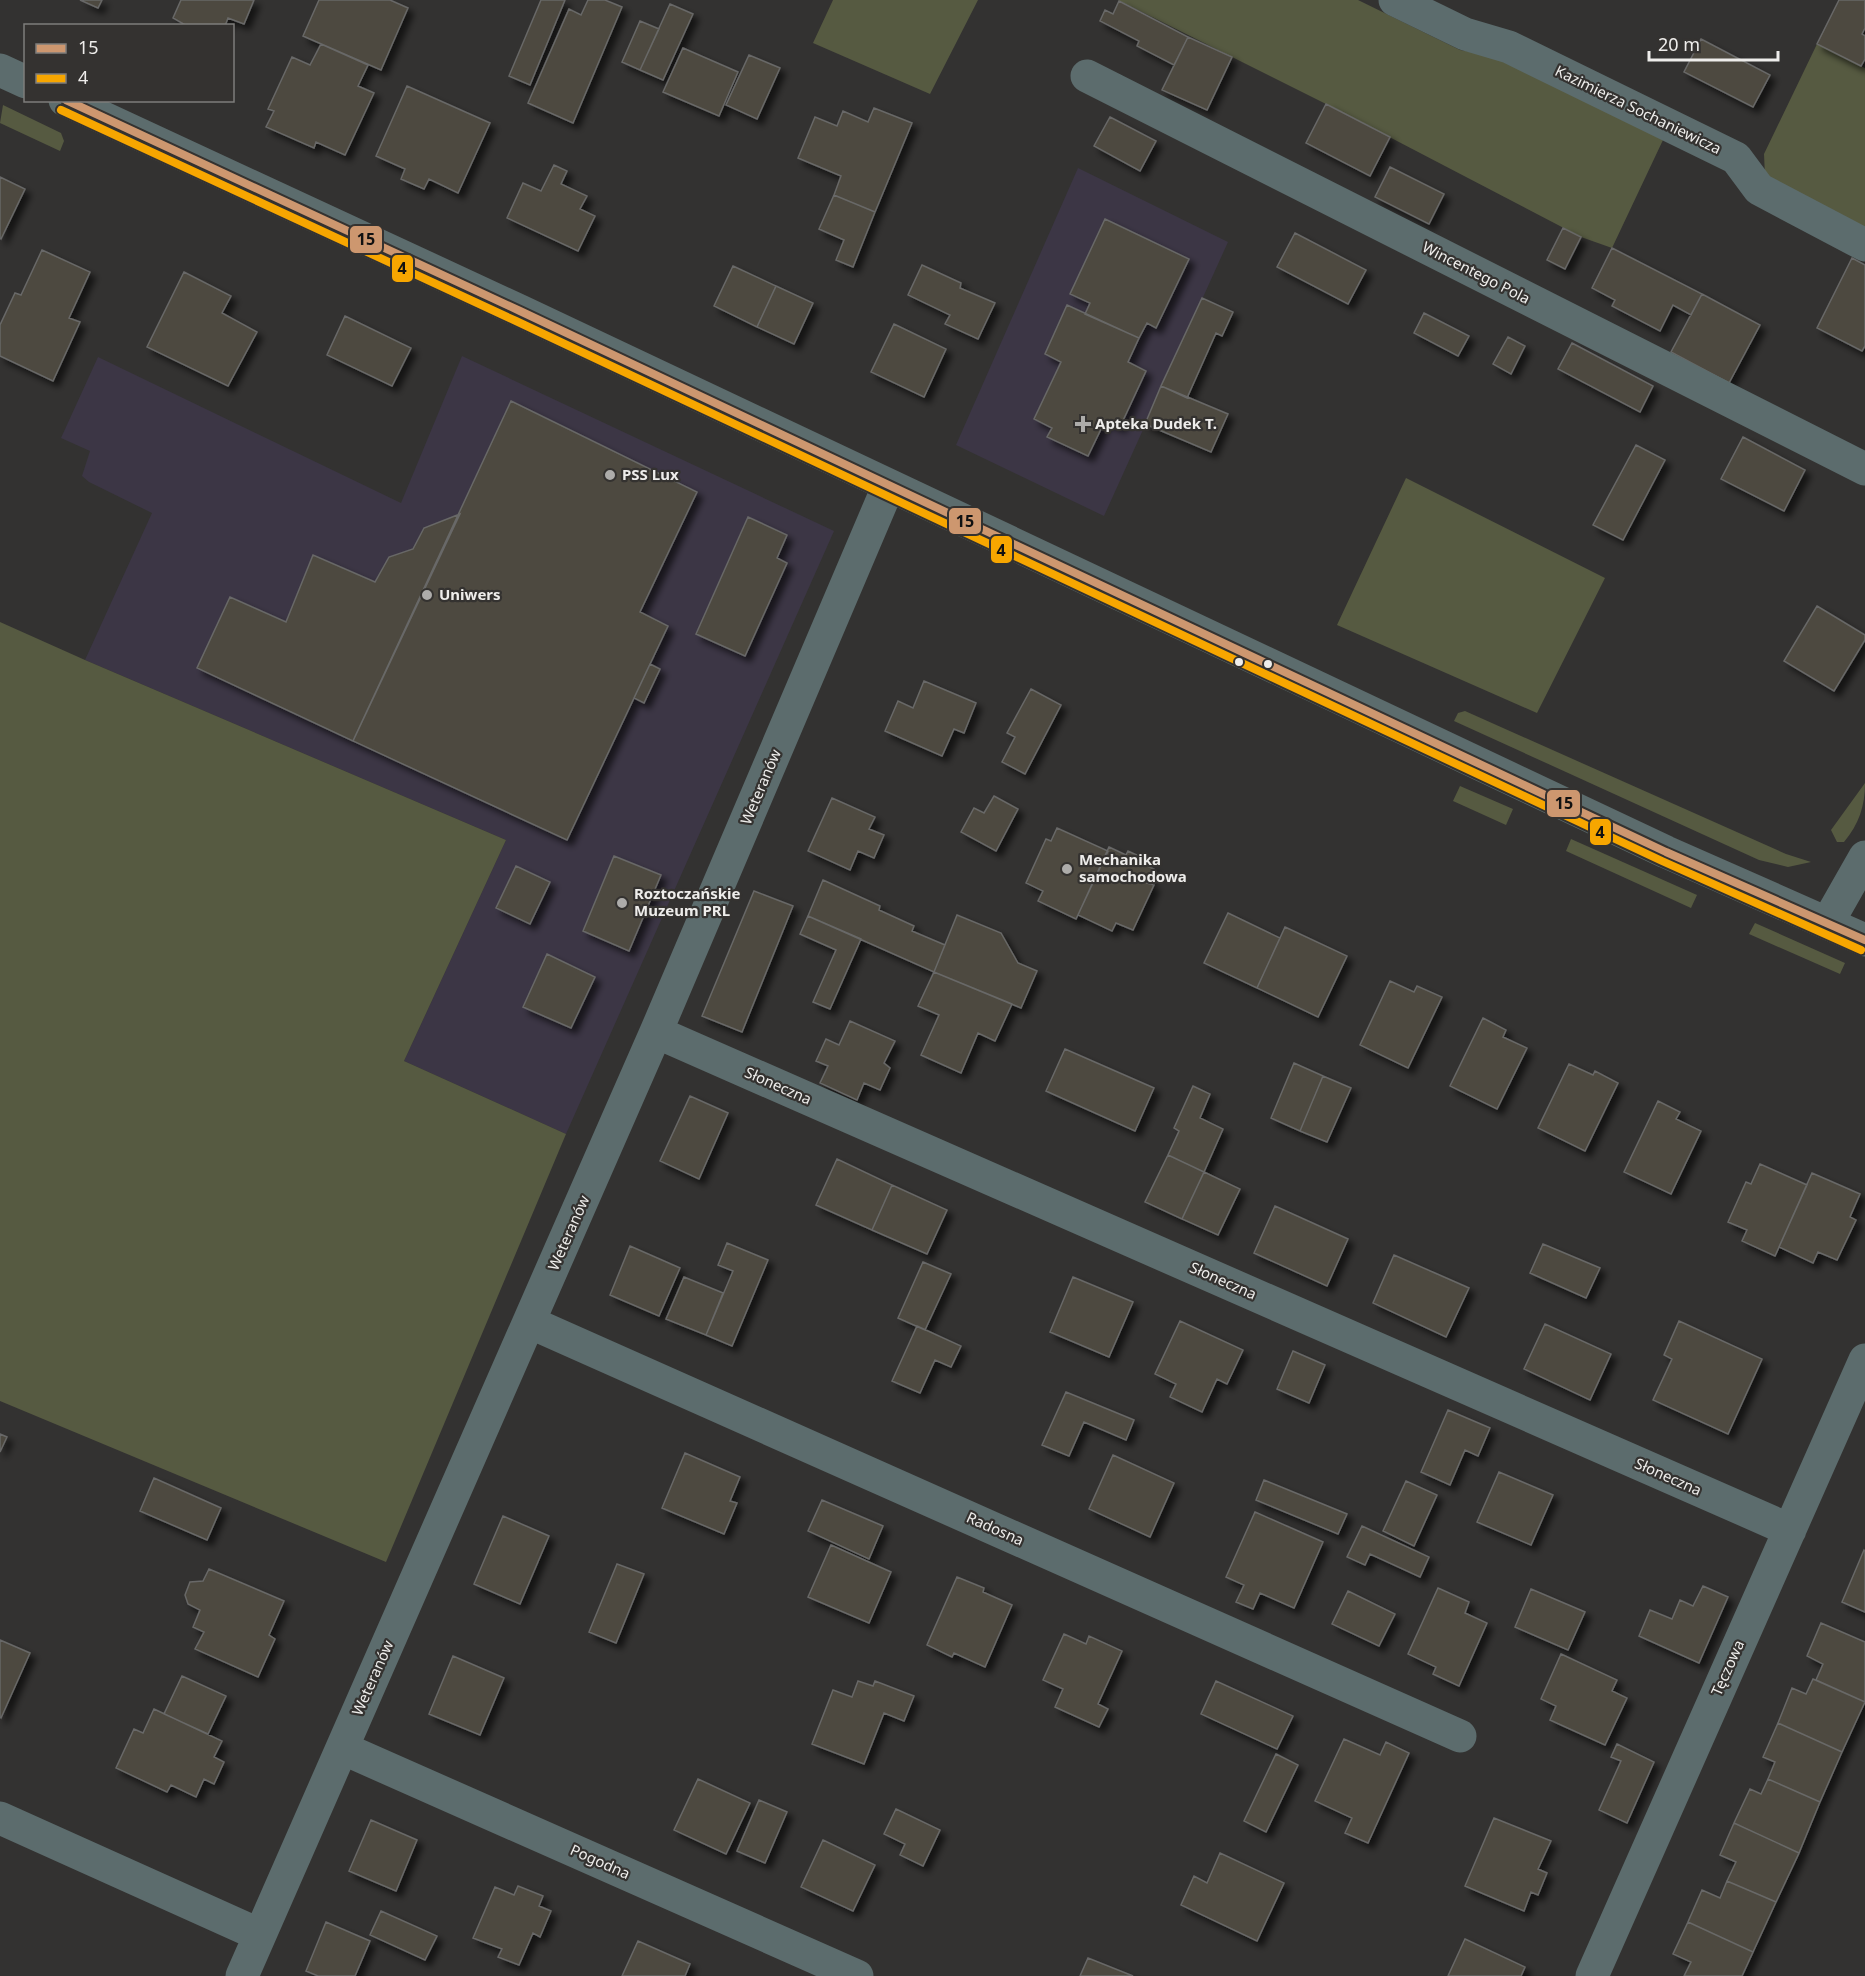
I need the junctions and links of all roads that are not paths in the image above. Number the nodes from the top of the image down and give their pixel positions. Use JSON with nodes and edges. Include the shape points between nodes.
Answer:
{"nodes":[{"id":1,"x":1395,"y":0,"type":"edge"},
{"id":2,"x":1429,"y":8,"type":"edge"},
{"id":3,"x":0,"y":70,"type":"edge"},
{"id":4,"x":1087,"y":76,"type":"dead end"},
{"id":5,"x":24,"y":81,"type":"edge"},
{"id":6,"x":69,"y":102,"type":"edge"},
{"id":7,"x":1865,"y":245,"type":"edge"},
{"id":8,"x":1865,"y":469,"type":"edge"},
{"id":9,"x":888,"y":487,"type":"junction"},
{"id":10,"x":1865,"y":857,"type":"edge"},
{"id":11,"x":1828,"y":922,"type":"junction"},
{"id":12,"x":1865,"y":940,"type":"edge"},
{"id":13,"x":656,"y":1032,"type":"junction"},
{"id":14,"x":529,"y":1322,"type":"junction"},
{"id":15,"x":1865,"y":1360,"type":"edge"},
{"id":16,"x":1790,"y":1530,"type":"junction"},
{"id":17,"x":1460,"y":1737,"type":"dead end"},
{"id":18,"x":342,"y":1748,"type":"junction"},
{"id":19,"x":0,"y":1818,"type":"edge"},
{"id":20,"x":260,"y":1935,"type":"junction"},
{"id":21,"x":242,"y":1976,"type":"edge"},
{"id":22,"x":857,"y":1976,"type":"edge"},
{"id":23,"x":1592,"y":1976,"type":"edge"}],
"edges":[{"from":1,"to":2,"type":"street","name":"Kazimierza Sochaniewicza"},
{"from":2,"to":7,"type":"street","name":"Kazimierza Sochaniewicza","via":[[1465,34],[1509,47],[1736,158],[1759,189]]},
{"from":3,"to":5,"type":"street"},
{"from":4,"to":8,"type":"street","name":"Wincentego Pola"},
{"from":6,"to":9,"type":"street"},
{"from":9,"to":11,"type":"street","via":[[1666,852]]},
{"from":9,"to":13,"type":"street","name":"Weteranów"},
{"from":10,"to":11,"type":"street"},
{"from":11,"to":12,"type":"street"},
{"from":13,"to":14,"type":"street","name":"Weteranów"},
{"from":13,"to":16,"type":"street","name":"Słoneczna"},
{"from":14,"to":17,"type":"street","name":"Radosna"},
{"from":14,"to":18,"type":"street","name":"Weteranów"},
{"from":15,"to":16,"type":"street","name":"Tęczowa"},
{"from":16,"to":23,"type":"street","name":"Tęczowa"},
{"from":18,"to":20,"type":"street","name":"Weteranów"},
{"from":18,"to":22,"type":"street","name":"Pogodna"},
{"from":19,"to":20,"type":"street"},
{"from":20,"to":21,"type":"street","name":"Weteranów"}]}
